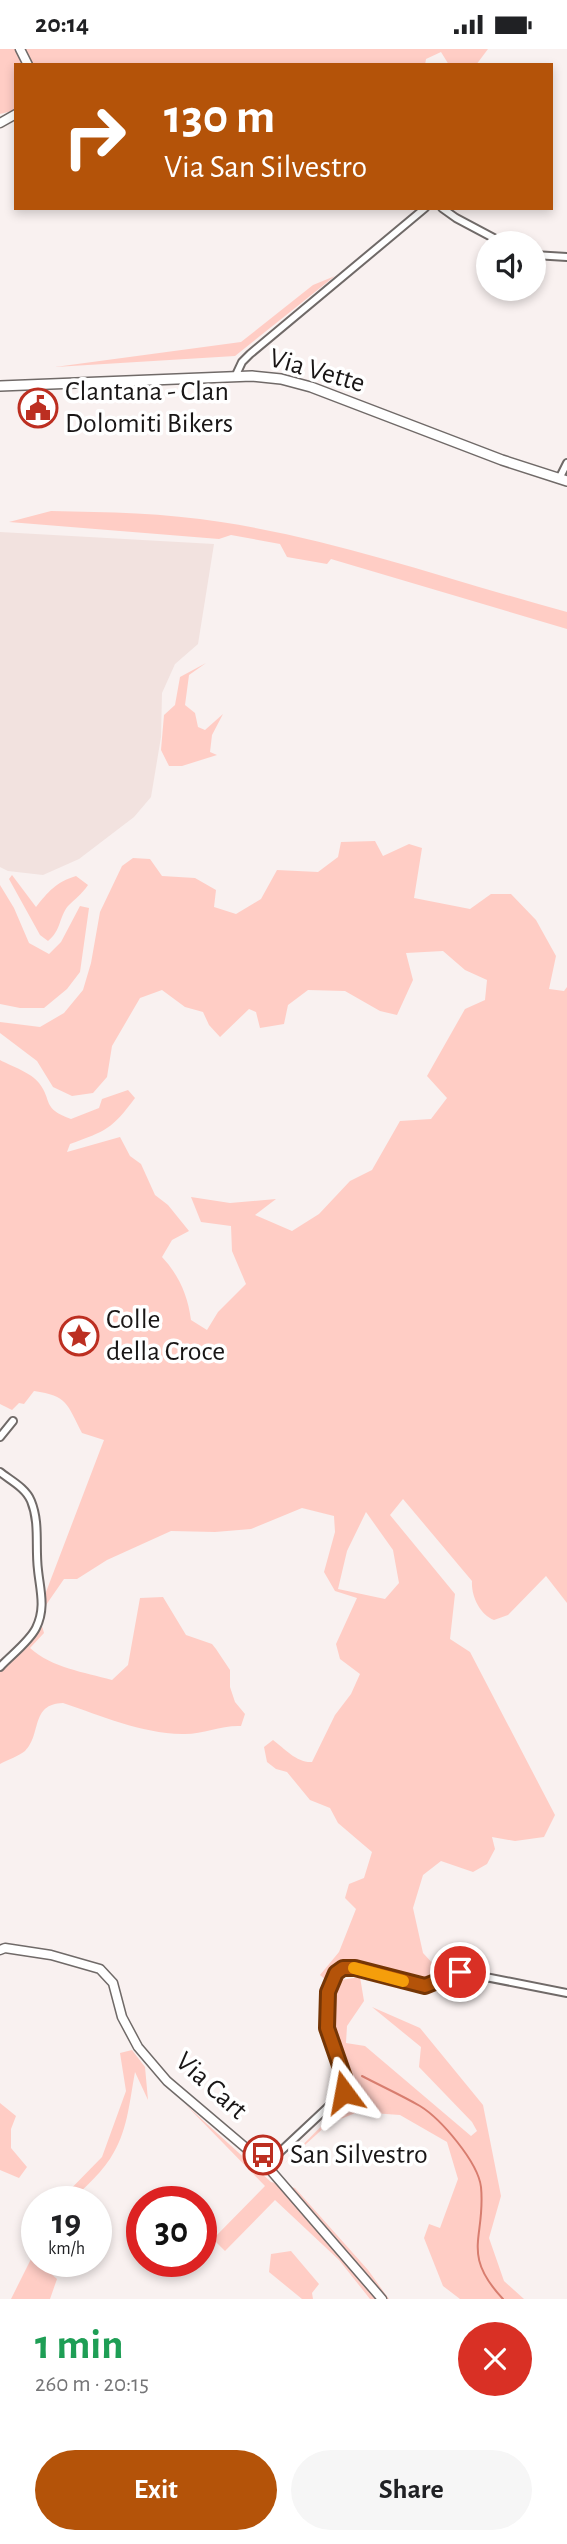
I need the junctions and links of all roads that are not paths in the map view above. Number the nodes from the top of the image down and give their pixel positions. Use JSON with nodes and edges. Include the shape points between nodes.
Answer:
{"nodes":[{"id":1,"x":423,"y":210,"type":"edge"},
{"id":2,"x":445,"y":210,"type":"edge"},
{"id":3,"x":480,"y":231,"type":"edge"},
{"id":4,"x":546,"y":256,"type":"edge"},
{"id":5,"x":567,"y":257,"type":"edge"},
{"id":6,"x":235,"y":377,"type":"junction"},
{"id":7,"x":0,"y":386,"type":"edge"},
{"id":8,"x":567,"y":463,"type":"edge"},
{"id":9,"x":563,"y":480,"type":"edge"},
{"id":10,"x":13,"y":1422,"type":"dead end"},
{"id":11,"x":0,"y":1437,"type":"edge"},
{"id":12,"x":0,"y":1472,"type":"edge"},
{"id":13,"x":0,"y":1667,"type":"edge"},
{"id":14,"x":0,"y":1950,"type":"edge"},
{"id":15,"x":567,"y":1993,"type":"edge"},
{"id":16,"x":266,"y":2165,"type":"junction"},
{"id":17,"x":382,"y":2299,"type":"edge"}],
"edges":[{"from":1,"to":6,"type":"street","via":[[250,354]]},
{"from":2,"to":3,"type":"street"},
{"from":4,"to":5,"type":"street"},
{"from":6,"to":7,"type":"main road","name":"Via Vette"},
{"from":6,"to":9,"type":"main road","name":"Via Vette","via":[[281,379],[311,387]]},
{"from":8,"to":9,"type":"street"},
{"from":10,"to":11,"type":"street"},
{"from":12,"to":13,"type":"street","via":[[30,1499],[43,1598],[35,1630]]},
{"from":14,"to":16,"type":"street","name":"Via Cart","via":[[51,1955],[100,1969],[113,1983],[122,2017],[138,2047],[167,2081]]},
{"from":15,"to":16,"type":"street","via":[[460,1972],[425,1986],[343,1968],[331,1981],[327,2028],[344,2077],[344,2092]]},
{"from":16,"to":17,"type":"street","name":"Via Cart"}]}
